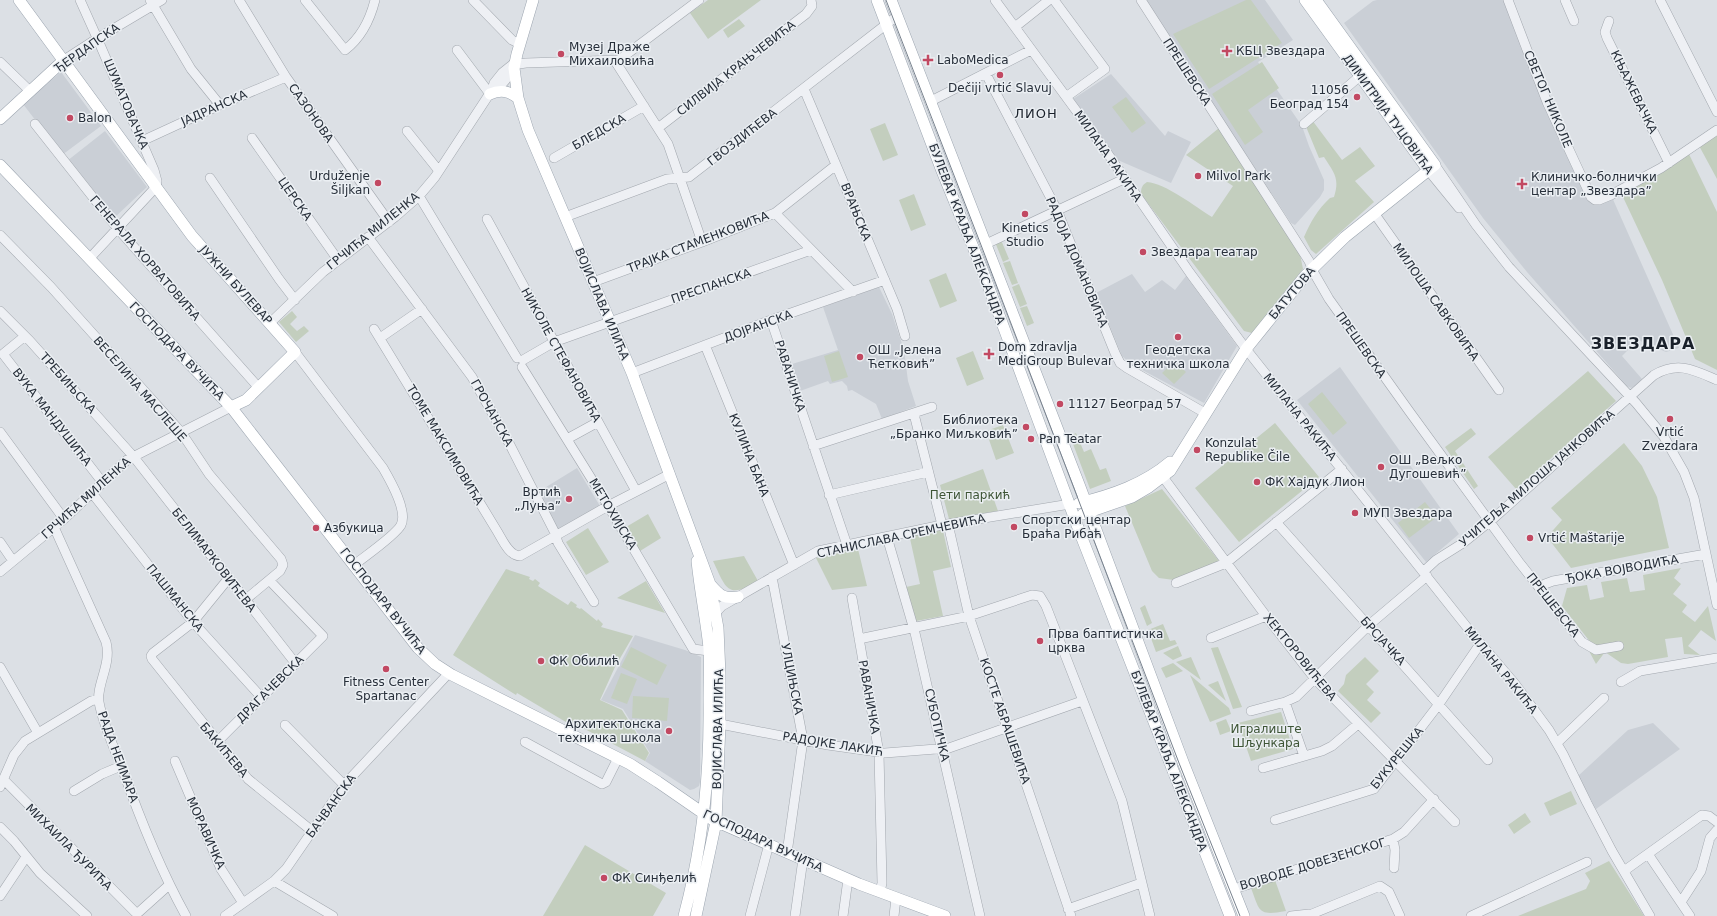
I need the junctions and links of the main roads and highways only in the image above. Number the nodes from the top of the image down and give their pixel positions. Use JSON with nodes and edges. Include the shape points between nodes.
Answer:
{"nodes":[{"id":1,"x":19,"y":0,"type":"edge"},
{"id":2,"x":533,"y":0,"type":"edge"},
{"id":3,"x":877,"y":0,"type":"edge"},
{"id":4,"x":891,"y":0,"type":"edge"},
{"id":5,"x":1305,"y":0,"type":"edge"},
{"id":6,"x":1316,"y":0,"type":"edge"},
{"id":7,"x":64,"y":60,"type":"junction"},
{"id":8,"x":491,"y":92,"type":"road end"},
{"id":9,"x":518,"y":98,"type":"junction"},
{"id":10,"x":0,"y":119,"type":"edge"},
{"id":11,"x":1432,"y":168,"type":"junction"},
{"id":12,"x":1,"y":169,"type":"edge"},
{"id":13,"x":295,"y":352,"type":"joint"},
{"id":14,"x":231,"y":407,"type":"junction"},
{"id":15,"x":1183,"y":450,"type":"junction"},
{"id":16,"x":1070,"y":504,"type":"junction"},
{"id":17,"x":1087,"y":506,"type":"junction"},
{"id":18,"x":1075,"y":516,"type":"junction"},
{"id":19,"x":695,"y":543,"type":"junction"},
{"id":20,"x":710,"y":584,"type":"junction"},
{"id":21,"x":738,"y":597,"type":"road end"},
{"id":22,"x":704,"y":815,"type":"junction"},
{"id":23,"x":716,"y":822,"type":"junction"},
{"id":24,"x":684,"y":916,"type":"edge"},
{"id":25,"x":696,"y":916,"type":"edge"},
{"id":26,"x":945,"y":916,"type":"edge"},
{"id":27,"x":1230,"y":916,"type":"edge"},
{"id":28,"x":1244,"y":916,"type":"edge"}],
"edges":[{"from":1,"to":7,"type":"main road","name":"ЈУЖНИ БУЛЕВАР"},
{"from":2,"to":9,"type":"main road","name":"ВОЈИСЛАВА ИЛИЋА","via":[[515,65]]},
{"from":3,"to":16,"type":"main road","name":"БУЛЕВАР КРАЉА АЛЕКСАНДРА"},
{"from":4,"to":17,"type":"main road","name":"БУЛЕВАР КРАЉА АЛЕКСАНДРА"},
{"from":5,"to":11,"type":"main road","name":"ДИМИТРИЈА ТУЦОВИЋА"},
{"from":6,"to":11,"type":"main road","name":"ДИМИТРИЈА ТУЦОВИЋА"},
{"from":7,"to":10,"type":"main road","name":"ЂЕРДАПСКА"},
{"from":7,"to":13,"type":"main road","name":"ЈУЖНИ БУЛЕВАР","via":[[192,236]]},
{"from":8,"to":9,"type":"main road","via":[[506,91]]},
{"from":9,"to":19,"type":"main road","name":"ВОЈИСЛАВА ИЛИЋА","via":[[528,130],[632,373]]},
{"from":11,"to":15,"type":"main road","name":"БАТУТОВА","via":[[1328,251],[1312,268],[1246,349]]},
{"from":12,"to":14,"type":"main road","name":"ГОСПОДАРА ВУЧИЋА"},
{"from":13,"to":14,"type":"main road","name":"ГРЧИЋА МИЛЕНКА","via":[[242,403]]},
{"from":14,"to":22,"type":"main road","name":"ГОСПОДАРА ВУЧИЋА","via":[[418,648],[430,660],[449,673],[618,758],[648,775]]},
{"from":15,"to":17,"type":"main road","name":"БАТУТОВА","via":[[1146,479]]},
{"from":15,"to":17,"type":"main road","name":"БАТУТОВА","via":[[1170,470],[1149,488],[1132,496]]},
{"from":16,"to":17,"type":"main road","name":"БАТУТОВА"},
{"from":16,"to":18,"type":"main road","name":"БУЛЕВАР КРАЉА АЛЕКСАНДРА"},
{"from":17,"to":18,"type":"main road","name":"БАТУТОВА"},
{"from":17,"to":28,"type":"main road","name":"БУЛЕВАР КРАЉА АЛЕКСАНДРА"},
{"from":18,"to":27,"type":"main road","name":"БУЛЕВАР КРАЉА АЛЕКСАНДРА"},
{"from":19,"to":20,"type":"main road","name":"ВОЈИСЛАВА ИЛИЋА"},
{"from":19,"to":22,"type":"main road","name":"ВОЈИСЛАВА ИЛИЋА","via":[[709,651],[707,787]]},
{"from":20,"to":21,"type":"main road","via":[[723,596]]},
{"from":20,"to":23,"type":"main road","name":"ВОЈИСЛАВА ИЛИЋА","via":[[718,628],[720,724]]},
{"from":22,"to":23,"type":"main road","name":"ГОСПОДАРА ВУЧИЋА"},
{"from":22,"to":24,"type":"main road","name":"ВОЈИСЛАВА ИЛИЋА"},
{"from":23,"to":25,"type":"main road","name":"ВОЈИСЛАВА ИЛИЋА"},
{"from":23,"to":26,"type":"main road","name":"ГОСПОДАРА ВУЧИЋА","via":[[848,879]]}]}
